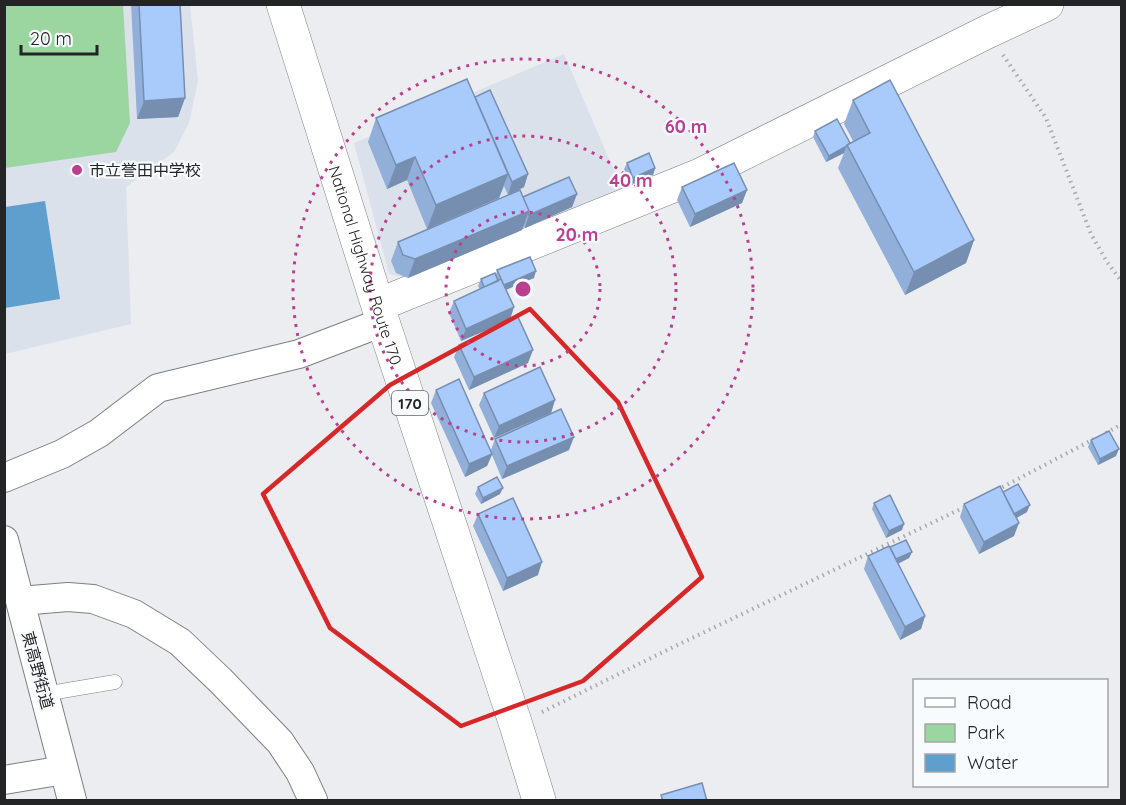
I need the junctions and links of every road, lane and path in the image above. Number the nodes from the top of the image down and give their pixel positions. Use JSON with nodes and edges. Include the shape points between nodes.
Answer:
{"nodes":[{"id":1,"x":283,"y":4,"type":"edge"},
{"id":2,"x":1047,"y":4,"type":"edge"},
{"id":3,"x":987,"y":32,"type":"junction"},
{"id":4,"x":1122,"y":282,"type":"edge"},
{"id":5,"x":381,"y":313,"type":"junction"},
{"id":6,"x":1122,"y":424,"type":"edge"},
{"id":7,"x":4,"y":478,"type":"edge"},
{"id":8,"x":996,"y":490,"type":"edge"},
{"id":9,"x":975,"y":502,"type":"edge"},
{"id":10,"x":4,"y":540,"type":"edge"},
{"id":11,"x":20,"y":601,"type":"junction"},
{"id":12,"x":115,"y":682,"type":"dead end"},
{"id":13,"x":44,"y":694,"type":"junction"},
{"id":14,"x":516,"y":725,"type":"junction"},
{"id":15,"x":64,"y":770,"type":"junction"},
{"id":16,"x":4,"y":780,"type":"edge"},
{"id":17,"x":72,"y":801,"type":"edge"},
{"id":18,"x":313,"y":801,"type":"edge"},
{"id":19,"x":539,"y":801,"type":"edge"}],
"edges":[{"from":1,"to":5,"type":"main road","name":"National Highway Route 170","number":"170"},
{"from":2,"to":3,"type":"main road"},
{"from":3,"to":4,"type":"path","via":[[1046,118],[1091,234]]},
{"from":3,"to":5,"type":"main road","via":[[700,175]]},
{"from":5,"to":7,"type":"street","via":[[299,354],[158,388],[99,433],[62,454]]},
{"from":5,"to":14,"type":"main road","name":"National Highway Route 170","number":"170"},
{"from":6,"to":8,"type":"path"},
{"from":9,"to":14,"type":"path"},
{"from":10,"to":11,"type":"street","name":"東高野街道"},
{"from":11,"to":13,"type":"street","name":"東高野街道"},
{"from":11,"to":18,"type":"street","via":[[93,599],[134,614],[180,642],[280,742]]},
{"from":12,"to":13,"type":"lane"},
{"from":13,"to":15,"type":"street","name":"東高野街道"},
{"from":14,"to":19,"type":"main road","name":"National Highway Route 170","number":"170"},
{"from":15,"to":16,"type":"street"},
{"from":15,"to":17,"type":"street","name":"東高野街道"}]}
